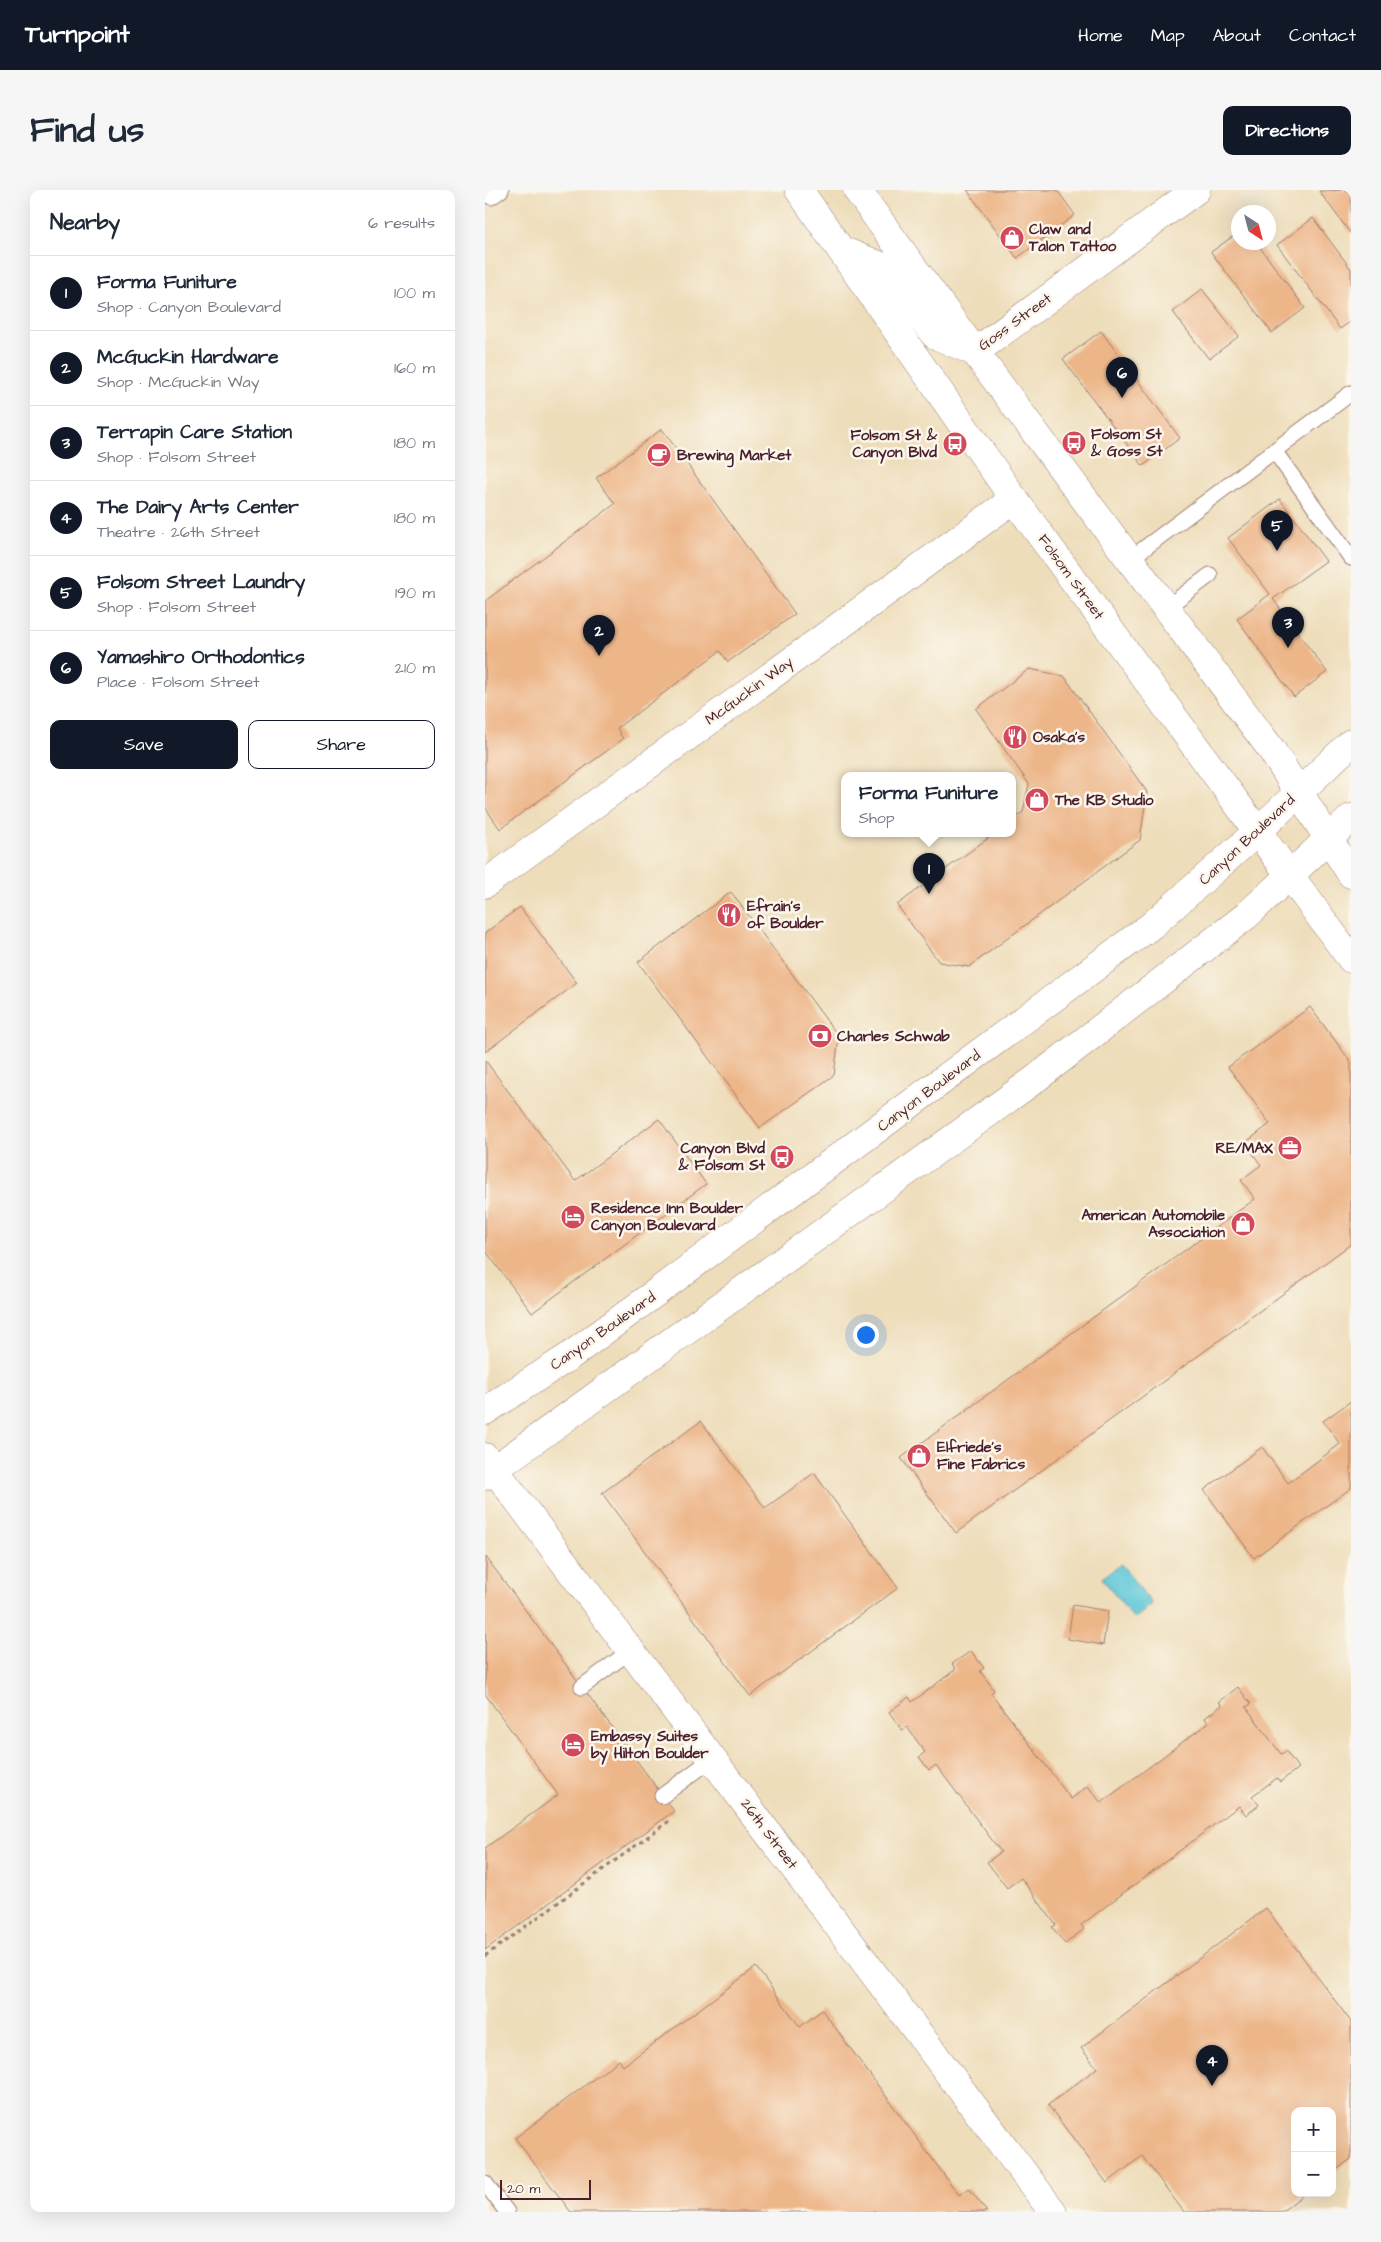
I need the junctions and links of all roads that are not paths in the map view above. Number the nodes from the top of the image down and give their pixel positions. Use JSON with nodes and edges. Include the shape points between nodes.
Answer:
{"nodes":[{"id":1,"x":799,"y":190,"type":"edge"},
{"id":2,"x":1196,"y":190,"type":"edge"},
{"id":3,"x":857,"y":191,"type":"edge"},
{"id":4,"x":841,"y":250,"type":"junction"},
{"id":5,"x":975,"y":352,"type":"junction"},
{"id":6,"x":1351,"y":393,"type":"edge"},
{"id":7,"x":1275,"y":452,"type":"junction"},
{"id":8,"x":1014,"y":499,"type":"junction"},
{"id":9,"x":1351,"y":558,"type":"edge"},
{"id":10,"x":1130,"y":559,"type":"junction"},
{"id":11,"x":1210,"y":575,"type":"dead end"},
{"id":12,"x":1166,"y":608,"type":"junction"},
{"id":13,"x":1351,"y":743,"type":"edge"},
{"id":14,"x":1298,"y":793,"type":"junction"},
{"id":15,"x":1351,"y":818,"type":"edge"},
{"id":16,"x":1257,"y":832,"type":"junction"},
{"id":17,"x":1329,"y":840,"type":"junction"},
{"id":18,"x":1351,"y":874,"type":"edge"},
{"id":19,"x":1290,"y":877,"type":"junction"},
{"id":20,"x":485,"y":884,"type":"edge"},
{"id":21,"x":1351,"y":959,"type":"edge"},
{"id":22,"x":485,"y":1410,"type":"edge"},
{"id":23,"x":488,"y":1467,"type":"edge"},
{"id":24,"x":630,"y":1651,"type":"junction"},
{"id":25,"x":582,"y":1686,"type":"dead end"},
{"id":26,"x":712,"y":1759,"type":"junction"},
{"id":27,"x":662,"y":1796,"type":"dead end"},
{"id":28,"x":485,"y":2183,"type":"edge"},
{"id":29,"x":507,"y":2212,"type":"edge"},
{"id":30,"x":1053,"y":2212,"type":"edge"}],
"edges":[{"from":1,"to":4,"type":"main road","name":"Folsom Street"},
{"from":2,"to":5,"type":"main road","name":"Goss Street"},
{"from":3,"to":5,"type":"main road"},
{"from":4,"to":5,"type":"main road","name":"Goss Street","via":[[881,266],[935,335]]},
{"from":4,"to":8,"type":"main road","name":"Folsom Street"},
{"from":5,"to":10,"type":"main road"},
{"from":6,"to":7,"type":"lane"},
{"from":7,"to":9,"type":"lane"},
{"from":7,"to":10,"type":"lane"},
{"from":8,"to":16,"type":"main road","name":"Folsom Street"},
{"from":8,"to":20,"type":"main road","name":"McGuckin Way"},
{"from":10,"to":12,"type":"main road"},
{"from":11,"to":12,"type":"lane"},
{"from":12,"to":14,"type":"main road","via":[[1271,749]]},
{"from":13,"to":14,"type":"main road","name":"Canyon Boulevard"},
{"from":14,"to":16,"type":"main road","name":"Canyon Boulevard"},
{"from":14,"to":17,"type":"main road"},
{"from":15,"to":17,"type":"main road"},
{"from":16,"to":19,"type":"main road","name":"Folsom Street"},
{"from":16,"to":22,"type":"main road","name":"Canyon Boulevard","via":[[1152,925],[620,1320]]},
{"from":17,"to":18,"type":"main road"},
{"from":17,"to":19,"type":"main road"},
{"from":19,"to":21,"type":"main road","name":"Folsom Street"},
{"from":19,"to":23,"type":"main road","via":[[1219,939],[1026,1085]]},
{"from":23,"to":24,"type":"main road","name":"26th Street"},
{"from":24,"to":25,"type":"lane"},
{"from":24,"to":26,"type":"main road","name":"26th Street"},
{"from":26,"to":27,"type":"lane"},
{"from":26,"to":30,"type":"main road","name":"26th Street"},
{"from":28,"to":29,"type":"lane"}]}
